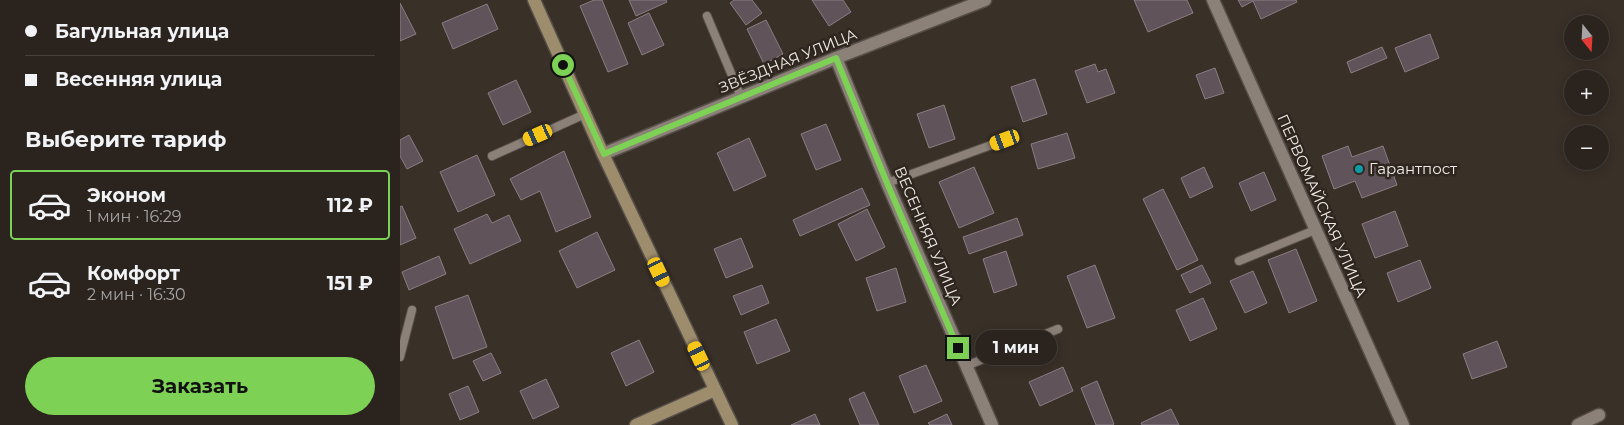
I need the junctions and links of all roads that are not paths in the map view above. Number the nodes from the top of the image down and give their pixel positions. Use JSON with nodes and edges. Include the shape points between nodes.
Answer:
{"nodes":[{"id":1,"x":534,"y":0,"type":"edge"},
{"id":2,"x":985,"y":0,"type":"edge"},
{"id":3,"x":1213,"y":0,"type":"edge"},
{"id":4,"x":707,"y":16,"type":"dead end"},
{"id":5,"x":836,"y":58,"type":"junction"},
{"id":6,"x":741,"y":97,"type":"junction"},
{"id":7,"x":585,"y":114,"type":"junction"},
{"id":8,"x":1005,"y":140,"type":"dead end"},
{"id":9,"x":604,"y":154,"type":"junction"},
{"id":10,"x":492,"y":156,"type":"dead end"},
{"id":11,"x":887,"y":183,"type":"junction"},
{"id":12,"x":1314,"y":230,"type":"junction"},
{"id":13,"x":1239,"y":261,"type":"dead end"},
{"id":14,"x":412,"y":310,"type":"dead end"},
{"id":15,"x":1058,"y":329,"type":"dead end"},
{"id":16,"x":400,"y":357,"type":"edge"},
{"id":17,"x":966,"y":366,"type":"junction"},
{"id":18,"x":715,"y":390,"type":"junction"},
{"id":19,"x":1599,"y":415,"type":"dead end"},
{"id":20,"x":636,"y":425,"type":"edge"},
{"id":21,"x":732,"y":425,"type":"edge"},
{"id":22,"x":992,"y":425,"type":"edge"},
{"id":23,"x":1403,"y":425,"type":"edge"},
{"id":24,"x":1578,"y":425,"type":"edge"}],
"edges":[{"from":1,"to":7,"type":"street"},
{"from":2,"to":5,"type":"street","name":"ЗВЁЗДНАЯ УЛИЦА"},
{"from":3,"to":12,"type":"street","name":"ПЕРВОМАЙСКАЯ УЛИЦА"},
{"from":4,"to":6,"type":"lane"},
{"from":5,"to":6,"type":"street","name":"ЗВЁЗДНАЯ УЛИЦА"},
{"from":5,"to":11,"type":"street","name":"ВЕСЕННЯЯ УЛИЦА"},
{"from":6,"to":9,"type":"street","name":"ЗВЁЗДНАЯ УЛИЦА"},
{"from":7,"to":9,"type":"street"},
{"from":7,"to":10,"type":"lane"},
{"from":8,"to":11,"type":"lane"},
{"from":9,"to":18,"type":"street"},
{"from":11,"to":17,"type":"street","name":"ВЕСЕННЯЯ УЛИЦА"},
{"from":12,"to":13,"type":"lane"},
{"from":12,"to":23,"type":"street","name":"ПЕРВОМАЙСКАЯ УЛИЦА"},
{"from":14,"to":16,"type":"lane"},
{"from":15,"to":17,"type":"lane"},
{"from":17,"to":22,"type":"street","name":"ВЕСЕННЯЯ УЛИЦА"},
{"from":18,"to":20,"type":"street"},
{"from":18,"to":21,"type":"street"},
{"from":19,"to":24,"type":"street"}]}
